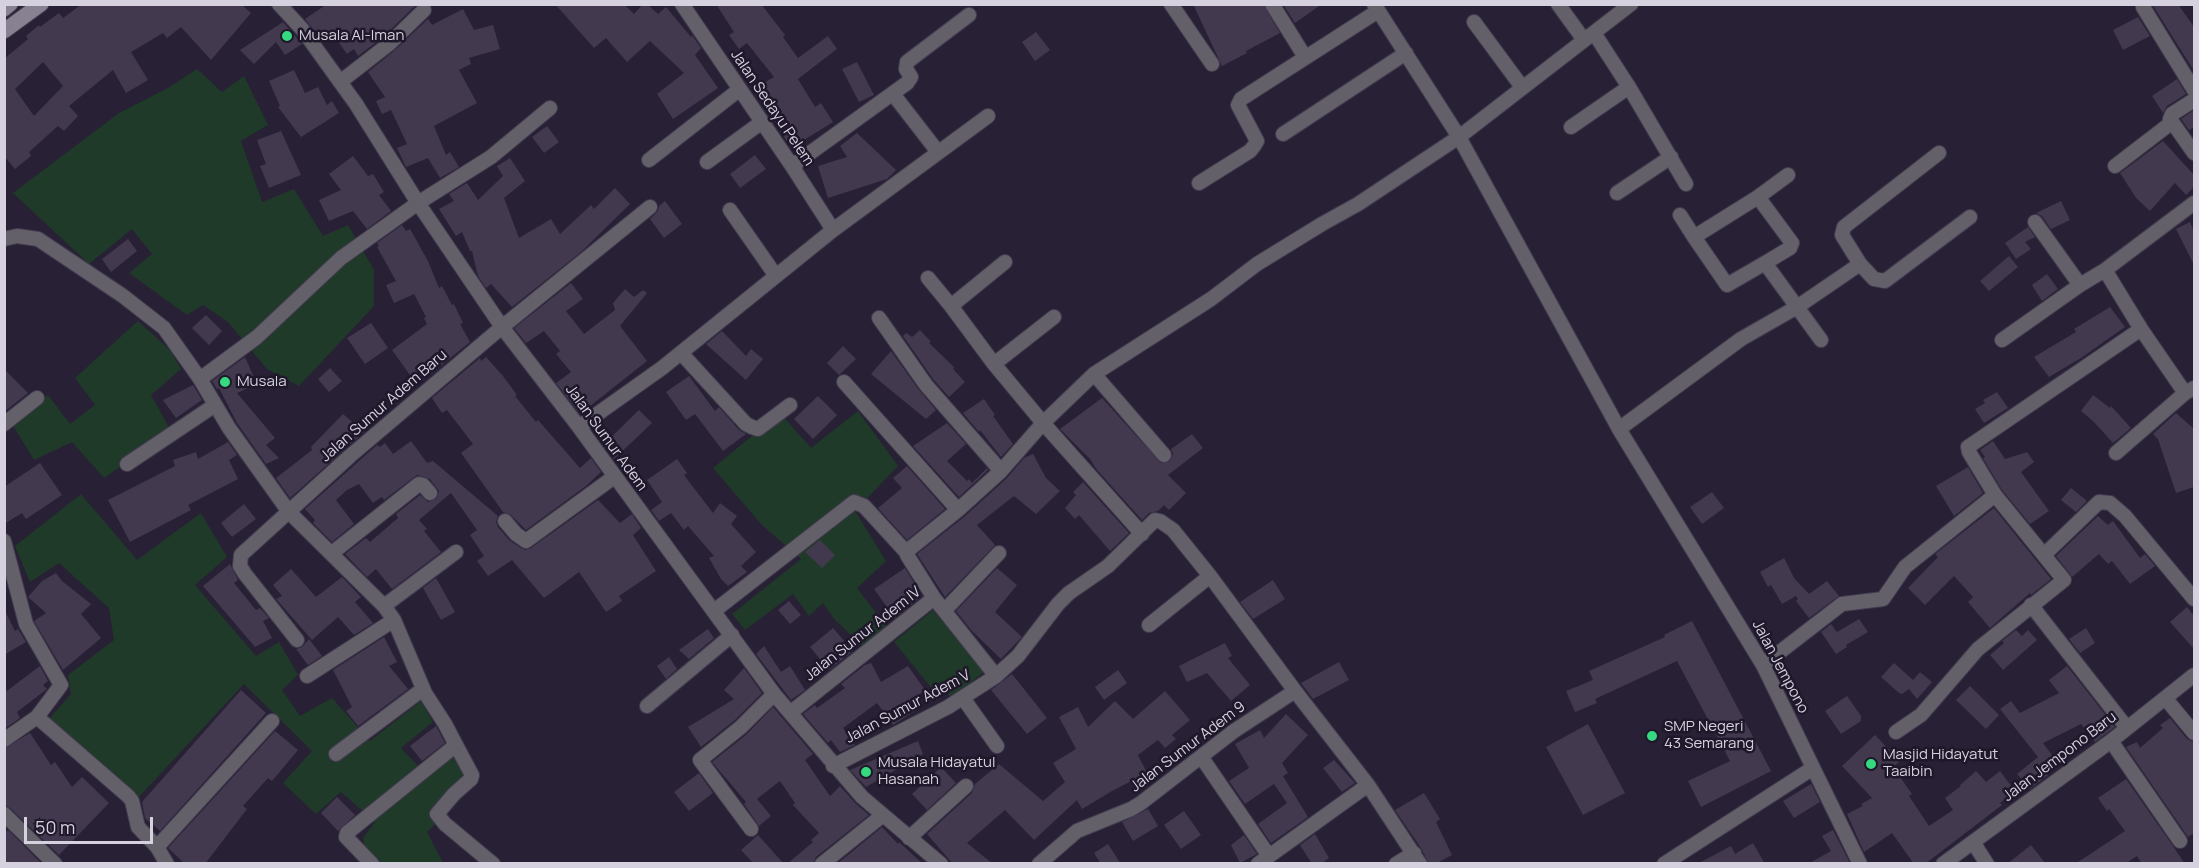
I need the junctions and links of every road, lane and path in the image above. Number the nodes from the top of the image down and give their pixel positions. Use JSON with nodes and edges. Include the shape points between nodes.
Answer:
{"nodes":[{"id":1,"x":10,"y":4,"type":"edge"},
{"id":2,"x":41,"y":4,"type":"edge"},
{"id":3,"x":279,"y":4,"type":"edge"},
{"id":4,"x":682,"y":4,"type":"edge"},
{"id":5,"x":1171,"y":4,"type":"edge"},
{"id":6,"x":1272,"y":4,"type":"edge"},
{"id":7,"x":1558,"y":4,"type":"edge"},
{"id":8,"x":1631,"y":4,"type":"edge"},
{"id":9,"x":2143,"y":7,"type":"dead end"},
{"id":10,"x":1376,"y":8,"type":"edge"},
{"id":11,"x":4,"y":9,"type":"edge"},
{"id":12,"x":424,"y":10,"type":"dead end"},
{"id":13,"x":969,"y":15,"type":"dead end"},
{"id":14,"x":1474,"y":22,"type":"dead end"},
{"id":15,"x":4,"y":31,"type":"edge"},
{"id":16,"x":1589,"y":37,"type":"junction"},
{"id":17,"x":1406,"y":54,"type":"junction"},
{"id":18,"x":1305,"y":57,"type":"junction"},
{"id":19,"x":1212,"y":64,"type":"dead end"},
{"id":20,"x":340,"y":82,"type":"junction"},
{"id":21,"x":1522,"y":87,"type":"junction"},
{"id":22,"x":1629,"y":87,"type":"junction"},
{"id":23,"x":740,"y":89,"type":"junction"},
{"id":24,"x":2194,"y":90,"type":"edge"},
{"id":25,"x":893,"y":94,"type":"junction"},
{"id":26,"x":2194,"y":100,"type":"edge"},
{"id":27,"x":550,"y":108,"type":"dead end"},
{"id":28,"x":988,"y":116,"type":"dead end"},
{"id":29,"x":762,"y":122,"type":"junction"},
{"id":30,"x":2171,"y":123,"type":"junction"},
{"id":31,"x":1571,"y":127,"type":"dead end"},
{"id":32,"x":1283,"y":134,"type":"dead end"},
{"id":33,"x":1459,"y":137,"type":"junction"},
{"id":34,"x":938,"y":152,"type":"junction"},
{"id":35,"x":1939,"y":153,"type":"dead end"},
{"id":36,"x":2194,"y":153,"type":"edge"},
{"id":37,"x":1671,"y":157,"type":"junction"},
{"id":38,"x":650,"y":160,"type":"dead end"},
{"id":39,"x":706,"y":162,"type":"dead end"},
{"id":40,"x":792,"y":166,"type":"junction"},
{"id":41,"x":2115,"y":166,"type":"dead end"},
{"id":42,"x":1788,"y":175,"type":"dead end"},
{"id":43,"x":1199,"y":183,"type":"dead end"},
{"id":44,"x":1686,"y":184,"type":"dead end"},
{"id":45,"x":1617,"y":193,"type":"dead end"},
{"id":46,"x":1758,"y":197,"type":"junction"},
{"id":47,"x":418,"y":203,"type":"junction"},
{"id":48,"x":2194,"y":203,"type":"edge"},
{"id":49,"x":650,"y":207,"type":"dead end"},
{"id":50,"x":730,"y":210,"type":"dead end"},
{"id":51,"x":1680,"y":215,"type":"dead end"},
{"id":52,"x":1970,"y":217,"type":"dead end"},
{"id":53,"x":2035,"y":222,"type":"dead end"},
{"id":54,"x":833,"y":230,"type":"junction"},
{"id":55,"x":1694,"y":237,"type":"junction"},
{"id":56,"x":4,"y":239,"type":"edge"},
{"id":57,"x":1005,"y":262,"type":"dead end"},
{"id":58,"x":1765,"y":263,"type":"junction"},
{"id":59,"x":1860,"y":264,"type":"junction"},
{"id":60,"x":2105,"y":270,"type":"junction"},
{"id":61,"x":776,"y":276,"type":"junction"},
{"id":62,"x":928,"y":278,"type":"dead end"},
{"id":63,"x":2080,"y":285,"type":"junction"},
{"id":64,"x":951,"y":306,"type":"junction"},
{"id":65,"x":1797,"y":307,"type":"junction"},
{"id":66,"x":1054,"y":317,"type":"dead end"},
{"id":67,"x":879,"y":318,"type":"dead end"},
{"id":68,"x":502,"y":327,"type":"junction"},
{"id":69,"x":2141,"y":328,"type":"junction"},
{"id":70,"x":1821,"y":340,"type":"dead end"},
{"id":71,"x":2002,"y":340,"type":"dead end"},
{"id":72,"x":681,"y":353,"type":"junction"},
{"id":73,"x":994,"y":364,"type":"junction"},
{"id":74,"x":1094,"y":374,"type":"junction"},
{"id":75,"x":200,"y":379,"type":"junction"},
{"id":76,"x":844,"y":382,"type":"dead end"},
{"id":77,"x":2190,"y":391,"type":"edge"},
{"id":78,"x":37,"y":398,"type":"dead end"},
{"id":79,"x":215,"y":405,"type":"junction"},
{"id":80,"x":790,"y":405,"type":"dead end"},
{"id":81,"x":1043,"y":423,"type":"junction"},
{"id":82,"x":4,"y":424,"type":"edge"},
{"id":83,"x":579,"y":427,"type":"junction"},
{"id":84,"x":1619,"y":429,"type":"junction"},
{"id":85,"x":2116,"y":453,"type":"dead end"},
{"id":86,"x":1164,"y":455,"type":"dead end"},
{"id":87,"x":127,"y":464,"type":"dead end"},
{"id":88,"x":1001,"y":471,"type":"junction"},
{"id":89,"x":614,"y":477,"type":"junction"},
{"id":90,"x":430,"y":493,"type":"dead end"},
{"id":91,"x":1995,"y":495,"type":"junction"},
{"id":92,"x":958,"y":510,"type":"junction"},
{"id":93,"x":289,"y":512,"type":"junction"},
{"id":94,"x":506,"y":521,"type":"dead end"},
{"id":95,"x":1142,"y":534,"type":"junction"},
{"id":96,"x":4,"y":540,"type":"edge"},
{"id":97,"x":456,"y":552,"type":"dead end"},
{"id":98,"x":332,"y":553,"type":"junction"},
{"id":99,"x":907,"y":553,"type":"junction"},
{"id":100,"x":999,"y":553,"type":"dead end"},
{"id":101,"x":2044,"y":554,"type":"junction"},
{"id":102,"x":1210,"y":576,"type":"junction"},
{"id":103,"x":934,"y":598,"type":"junction"},
{"id":104,"x":2194,"y":599,"type":"edge"},
{"id":105,"x":2031,"y":605,"type":"junction"},
{"id":106,"x":384,"y":606,"type":"junction"},
{"id":107,"x":945,"y":610,"type":"junction"},
{"id":108,"x":714,"y":611,"type":"junction"},
{"id":109,"x":394,"y":620,"type":"junction"},
{"id":110,"x":1149,"y":625,"type":"dead end"},
{"id":111,"x":732,"y":635,"type":"junction"},
{"id":112,"x":297,"y":640,"type":"dead end"},
{"id":113,"x":1763,"y":665,"type":"junction"},
{"id":114,"x":2194,"y":675,"type":"edge"},
{"id":115,"x":307,"y":676,"type":"dead end"},
{"id":116,"x":996,"y":676,"type":"junction"},
{"id":117,"x":423,"y":689,"type":"junction"},
{"id":118,"x":1295,"y":691,"type":"junction"},
{"id":119,"x":774,"y":694,"type":"junction"},
{"id":120,"x":963,"y":699,"type":"junction"},
{"id":121,"x":2166,"y":699,"type":"junction"},
{"id":122,"x":646,"y":706,"type":"dead end"},
{"id":123,"x":790,"y":713,"type":"junction"},
{"id":124,"x":37,"y":717,"type":"junction"},
{"id":125,"x":272,"y":721,"type":"dead end"},
{"id":126,"x":2127,"y":728,"type":"junction"},
{"id":127,"x":1896,"y":732,"type":"dead end"},
{"id":128,"x":2194,"y":734,"type":"edge"},
{"id":129,"x":4,"y":740,"type":"edge"},
{"id":130,"x":2111,"y":741,"type":"junction"},
{"id":131,"x":456,"y":746,"type":"junction"},
{"id":132,"x":997,"y":746,"type":"dead end"},
{"id":133,"x":336,"y":754,"type":"dead end"},
{"id":134,"x":1202,"y":758,"type":"junction"},
{"id":135,"x":833,"y":766,"type":"junction"},
{"id":136,"x":1813,"y":768,"type":"junction"},
{"id":137,"x":1368,"y":785,"type":"junction"},
{"id":138,"x":966,"y":786,"type":"dead end"},
{"id":139,"x":4,"y":814,"type":"edge"},
{"id":140,"x":883,"y":815,"type":"junction"},
{"id":141,"x":751,"y":829,"type":"dead end"},
{"id":142,"x":909,"y":838,"type":"junction"},
{"id":143,"x":2180,"y":841,"type":"dead end"},
{"id":144,"x":1973,"y":842,"type":"junction"},
{"id":145,"x":157,"y":847,"type":"junction"},
{"id":146,"x":1417,"y":858,"type":"edge"},
{"id":147,"x":1264,"y":860,"type":"edge"},
{"id":148,"x":1678,"y":860,"type":"edge"},
{"id":149,"x":55,"y":864,"type":"edge"},
{"id":150,"x":167,"y":864,"type":"edge"},
{"id":151,"x":372,"y":864,"type":"edge"},
{"id":152,"x":493,"y":864,"type":"edge"},
{"id":153,"x":822,"y":864,"type":"edge"},
{"id":154,"x":941,"y":864,"type":"edge"},
{"id":155,"x":1039,"y":864,"type":"edge"},
{"id":156,"x":1396,"y":864,"type":"edge"},
{"id":157,"x":1664,"y":864,"type":"edge"},
{"id":158,"x":1860,"y":864,"type":"edge"},
{"id":159,"x":1943,"y":864,"type":"edge"},
{"id":160,"x":1987,"y":864,"type":"edge"}],
"edges":[{"from":1,"to":11,"type":"main road"},
{"from":2,"to":15,"type":"main road"},
{"from":3,"to":20,"type":"street","name":"Jalan Sumur Adem"},
{"from":4,"to":23,"type":"street","name":"Jalan Sedayu Pelem"},
{"from":5,"to":19,"type":"street"},
{"from":6,"to":18,"type":"street"},
{"from":7,"to":16,"type":"street"},
{"from":8,"to":16,"type":"street"},
{"from":9,"to":24,"type":"street"},
{"from":10,"to":17,"type":"street","name":"Jalan Jempono"},
{"from":10,"to":18,"type":"street"},
{"from":12,"to":20,"type":"street","via":[[389,44]]},
{"from":13,"to":25,"type":"street","via":[[907,62],[909,80]]},
{"from":14,"to":21,"type":"street"},
{"from":16,"to":21,"type":"street"},
{"from":16,"to":22,"type":"street"},
{"from":17,"to":32,"type":"street"},
{"from":17,"to":33,"type":"street","name":"Jalan Jempono"},
{"from":18,"to":43,"type":"street","via":[[1241,99],[1238,105],[1257,141],[1250,151]]},
{"from":20,"to":47,"type":"street","name":"Jalan Sumur Adem"},
{"from":21,"to":33,"type":"street"},
{"from":22,"to":31,"type":"street"},
{"from":22,"to":37,"type":"street"},
{"from":23,"to":29,"type":"street","name":"Jalan Sedayu Pelem"},
{"from":23,"to":38,"type":"street"},
{"from":25,"to":34,"type":"street"},
{"from":25,"to":40,"type":"street"},
{"from":26,"to":30,"type":"street","via":[[2172,114]]},
{"from":27,"to":47,"type":"street","via":[[490,157]]},
{"from":28,"to":34,"type":"street"},
{"from":29,"to":39,"type":"street"},
{"from":29,"to":40,"type":"street","name":"Jalan Sedayu Pelem"},
{"from":30,"to":36,"type":"street"},
{"from":30,"to":41,"type":"street"},
{"from":33,"to":74,"type":"street","via":[[1257,264],[1211,299]]},
{"from":33,"to":84,"type":"street","name":"Jalan Jempono"},
{"from":34,"to":54,"type":"street"},
{"from":35,"to":59,"type":"street","via":[[1844,227],[1842,235]]},
{"from":37,"to":44,"type":"street"},
{"from":37,"to":45,"type":"street"},
{"from":40,"to":54,"type":"street","name":"Jalan Sedayu Pelem"},
{"from":42,"to":46,"type":"street"},
{"from":46,"to":55,"type":"street"},
{"from":46,"to":58,"type":"street","via":[[1792,243]]},
{"from":47,"to":68,"type":"street","name":"Jalan Sumur Adem"},
{"from":47,"to":75,"type":"street","via":[[341,258],[257,337]]},
{"from":48,"to":60,"type":"street"},
{"from":49,"to":68,"type":"street","name":"Jalan Sumur Adem Baru"},
{"from":50,"to":61,"type":"street"},
{"from":51,"to":55,"type":"street"},
{"from":52,"to":59,"type":"street","via":[[1885,282],[1874,279]]},
{"from":53,"to":63,"type":"street"},
{"from":54,"to":61,"type":"street"},
{"from":55,"to":58,"type":"street","via":[[1726,285]]},
{"from":56,"to":75,"type":"street","via":[[38,239],[123,296],[164,328]]},
{"from":57,"to":64,"type":"street"},
{"from":58,"to":65,"type":"street"},
{"from":59,"to":65,"type":"street"},
{"from":60,"to":63,"type":"street"},
{"from":60,"to":69,"type":"street"},
{"from":61,"to":72,"type":"street"},
{"from":62,"to":64,"type":"street"},
{"from":63,"to":71,"type":"street"},
{"from":64,"to":73,"type":"street"},
{"from":65,"to":70,"type":"street"},
{"from":65,"to":84,"type":"street","via":[[1741,339]]},
{"from":66,"to":73,"type":"street"},
{"from":67,"to":88,"type":"street","via":[[926,385]]},
{"from":68,"to":83,"type":"street","name":"Jalan Sumur Adem"},
{"from":68,"to":93,"type":"street","name":"Jalan Sumur Adem Baru"},
{"from":69,"to":77,"type":"street"},
{"from":69,"to":91,"type":"street","via":[[1968,447]]},
{"from":72,"to":80,"type":"street","via":[[752,428],[758,429]]},
{"from":72,"to":83,"type":"street"},
{"from":73,"to":81,"type":"street"},
{"from":74,"to":81,"type":"street"},
{"from":74,"to":86,"type":"street"},
{"from":75,"to":79,"type":"street"},
{"from":76,"to":92,"type":"street"},
{"from":77,"to":85,"type":"street"},
{"from":78,"to":82,"type":"street"},
{"from":79,"to":87,"type":"street"},
{"from":79,"to":93,"type":"street"},
{"from":81,"to":88,"type":"street"},
{"from":81,"to":95,"type":"street"},
{"from":83,"to":89,"type":"street","name":"Jalan Sumur Adem"},
{"from":84,"to":113,"type":"street","name":"Jalan Jempono"},
{"from":88,"to":92,"type":"street"},
{"from":89,"to":94,"type":"street","via":[[526,541]]},
{"from":89,"to":108,"type":"street","name":"Jalan Sumur Adem"},
{"from":90,"to":98,"type":"street","via":[[419,484]]},
{"from":91,"to":101,"type":"street"},
{"from":91,"to":113,"type":"street","via":[[1905,567],[1882,599],[1842,604]]},
{"from":92,"to":99,"type":"street"},
{"from":93,"to":98,"type":"street"},
{"from":93,"to":112,"type":"street","name":"Jalan Sumur Adem Baru","via":[[247,550],[240,566]]},
{"from":95,"to":102,"type":"street","name":"Jalan Sumur Adem V","via":[[1155,520],[1164,522]]},
{"from":95,"to":116,"type":"street","name":"Jalan Sumur Adem V","via":[[1108,566],[1069,593],[1018,656]]},
{"from":96,"to":124,"type":"street","via":[[26,624],[61,685]]},
{"from":97,"to":106,"type":"street"},
{"from":98,"to":106,"type":"street"},
{"from":99,"to":103,"type":"street"},
{"from":99,"to":108,"type":"street","via":[[864,506],[854,502]]},
{"from":100,"to":107,"type":"street"},
{"from":101,"to":104,"type":"street","via":[[2099,502],[2110,503]]},
{"from":101,"to":105,"type":"street","via":[[2064,580]]},
{"from":102,"to":110,"type":"street"},
{"from":102,"to":118,"type":"street"},
{"from":103,"to":107,"type":"street","name":"Jalan Sumur Adem IV"},
{"from":103,"to":123,"type":"street","name":"Jalan Sumur Adem IV"},
{"from":105,"to":126,"type":"street"},
{"from":105,"to":127,"type":"street","via":[[1978,649],[1921,715]]},
{"from":106,"to":109,"type":"street"},
{"from":107,"to":116,"type":"street","name":"Jalan Sumur Adem IV"},
{"from":108,"to":111,"type":"street","name":"Jalan Sumur Adem"},
{"from":109,"to":115,"type":"street"},
{"from":109,"to":117,"type":"street"},
{"from":111,"to":119,"type":"street","name":"Jalan Sumur Adem"},
{"from":111,"to":122,"type":"street"},
{"from":113,"to":136,"type":"street","name":"Jalan Jempono"},
{"from":114,"to":121,"type":"street","name":"Jalan Jempono Baru"},
{"from":116,"to":120,"type":"street","name":"Jalan Sumur Adem V"},
{"from":117,"to":131,"type":"street"},
{"from":117,"to":133,"type":"street"},
{"from":118,"to":134,"type":"street","name":"Jalan Sumur Adem 9","via":[[1234,731]]},
{"from":118,"to":137,"type":"street"},
{"from":119,"to":123,"type":"street","name":"Jalan Sumur Adem"},
{"from":119,"to":141,"type":"street","via":[[741,728],[700,760]]},
{"from":120,"to":132,"type":"street"},
{"from":120,"to":135,"type":"street","name":"Jalan Sumur Adem V"},
{"from":121,"to":126,"type":"street","name":"Jalan Jempono Baru"},
{"from":121,"to":128,"type":"street"},
{"from":123,"to":135,"type":"street","name":"Jalan Sumur Adem"},
{"from":124,"to":129,"type":"street"},
{"from":124,"to":145,"type":"street","via":[[128,796],[138,827]]},
{"from":125,"to":145,"type":"street"},
{"from":126,"to":130,"type":"street","name":"Jalan Jempono Baru"},
{"from":130,"to":143,"type":"street"},
{"from":130,"to":144,"type":"street","name":"Jalan Jempono Baru"},
{"from":131,"to":151,"type":"street","via":[[347,832],[346,837]]},
{"from":131,"to":152,"type":"street","via":[[471,779],[437,814]]},
{"from":134,"to":147,"type":"street"},
{"from":134,"to":155,"type":"street","name":"Jalan Sumur Adem 9","via":[[1136,806],[1077,831]]},
{"from":135,"to":140,"type":"street","name":"Jalan Sumur Adem"},
{"from":136,"to":148,"type":"street"},
{"from":136,"to":158,"type":"street","name":"Jalan Jempono"},
{"from":137,"to":146,"type":"street"},
{"from":137,"to":147,"type":"street"},
{"from":138,"to":142,"type":"street"},
{"from":139,"to":149,"type":"street"},
{"from":140,"to":142,"type":"street","name":"Jalan Sumur Adem"},
{"from":140,"to":153,"type":"street"},
{"from":142,"to":154,"type":"street","name":"Jalan Sumur Adem"},
{"from":144,"to":159,"type":"street","name":"Jalan Jempono Baru"},
{"from":144,"to":160,"type":"street"},
{"from":145,"to":150,"type":"street"},
{"from":146,"to":156,"type":"street"},
{"from":148,"to":157,"type":"street"}]}
